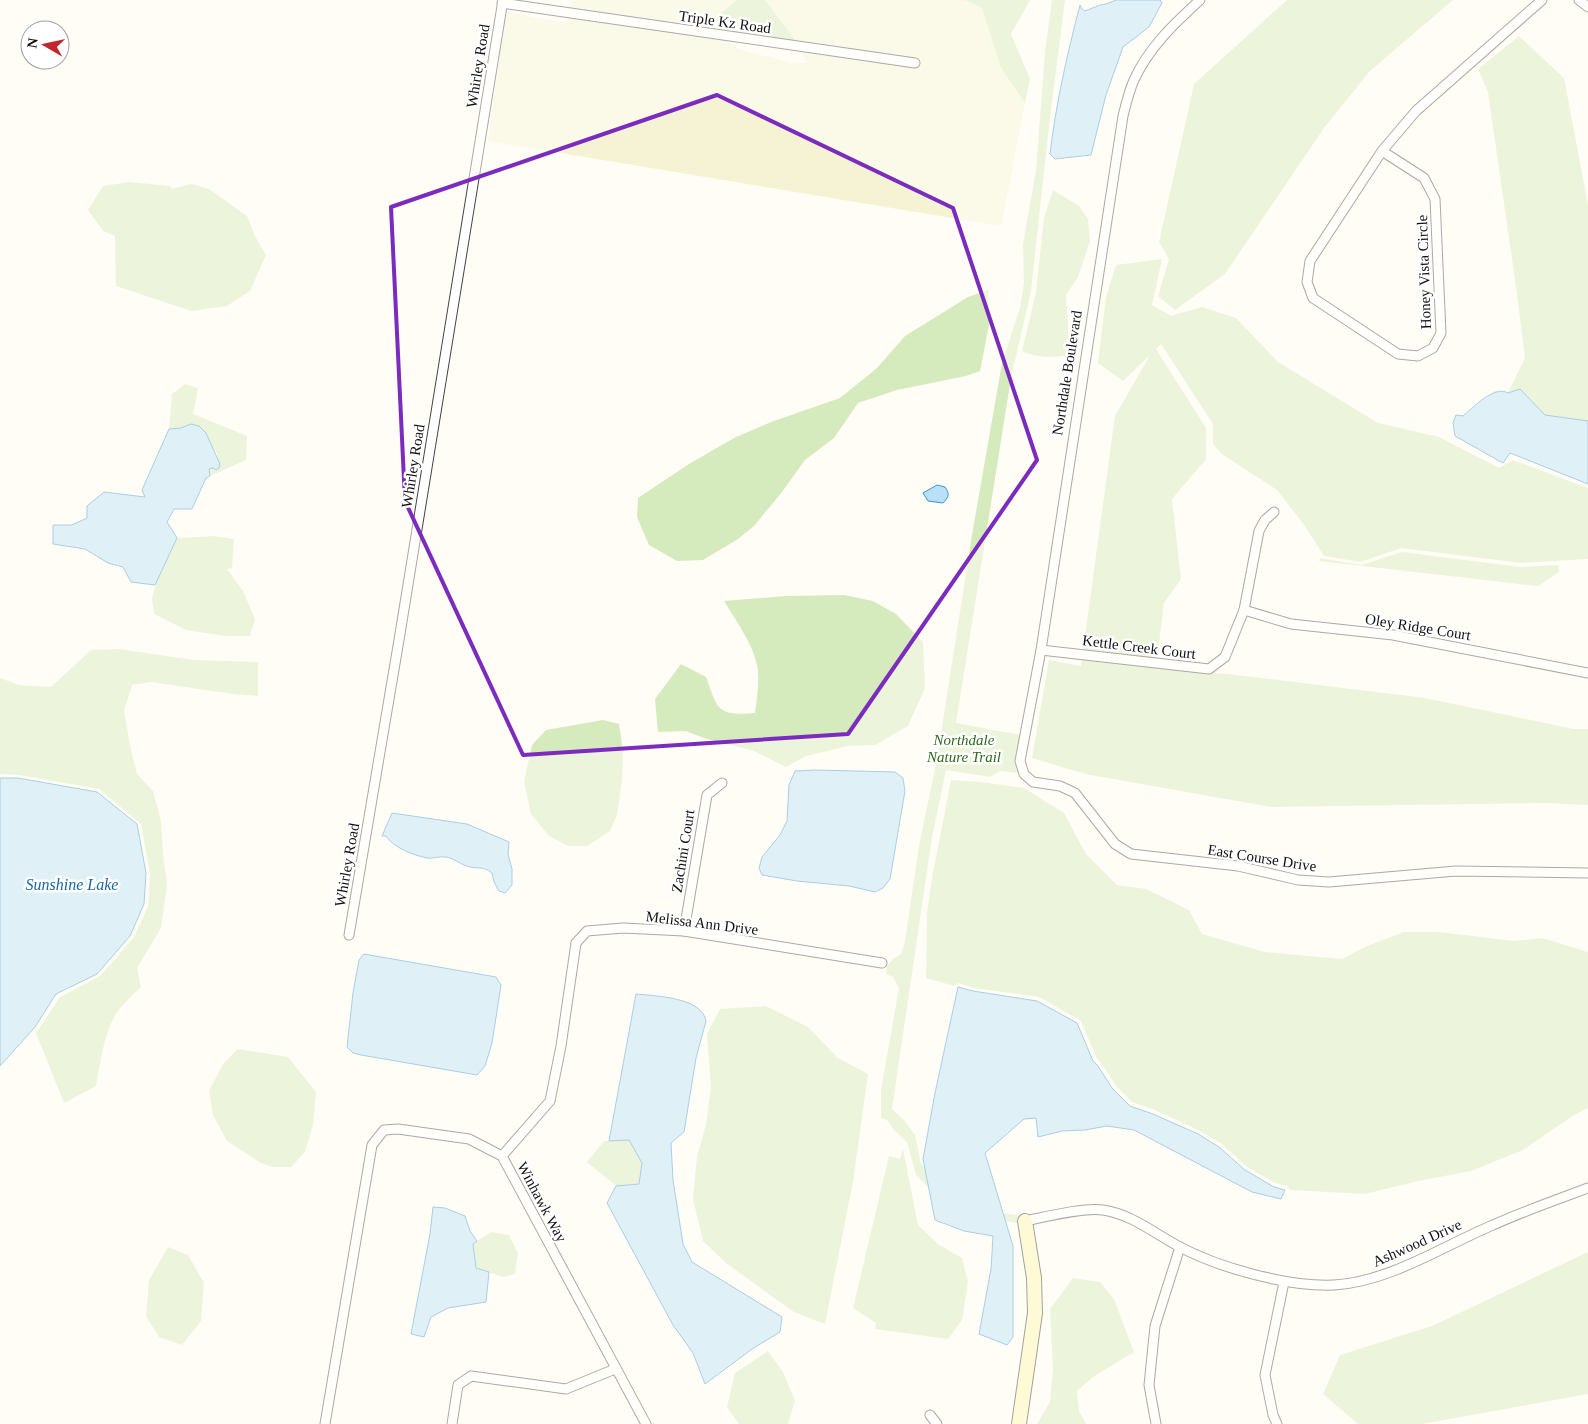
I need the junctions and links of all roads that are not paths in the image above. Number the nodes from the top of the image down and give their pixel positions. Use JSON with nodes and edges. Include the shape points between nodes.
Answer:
{"nodes":[{"id":1,"x":1200,"y":0,"type":"edge"},
{"id":2,"x":1542,"y":0,"type":"edge"},
{"id":3,"x":1579,"y":0,"type":"edge"},
{"id":4,"x":502,"y":2,"type":"edge"},
{"id":5,"x":1588,"y":7,"type":"edge"},
{"id":6,"x":915,"y":63,"type":"dead end"},
{"id":7,"x":1382,"y":151,"type":"junction"},
{"id":8,"x":1274,"y":512,"type":"dead end"},
{"id":9,"x":1244,"y":610,"type":"junction"},
{"id":10,"x":1040,"y":650,"type":"junction"},
{"id":11,"x":1588,"y":673,"type":"edge"},
{"id":12,"x":1024,"y":774,"type":"joint"},
{"id":13,"x":722,"y":783,"type":"dead end"},
{"id":14,"x":1588,"y":872,"type":"edge"},
{"id":15,"x":684,"y":931,"type":"junction"},
{"id":16,"x":349,"y":935,"type":"dead end"},
{"id":17,"x":882,"y":963,"type":"dead end"},
{"id":18,"x":502,"y":1156,"type":"junction"},
{"id":19,"x":1588,"y":1188,"type":"edge"},
{"id":20,"x":1025,"y":1221,"type":"joint"},
{"id":21,"x":1180,"y":1247,"type":"junction"},
{"id":22,"x":1284,"y":1282,"type":"junction"},
{"id":23,"x":615,"y":1369,"type":"junction"},
{"id":24,"x":930,"y":1415,"type":"dead end"},
{"id":25,"x":326,"y":1424,"type":"edge"},
{"id":26,"x":452,"y":1424,"type":"edge"},
{"id":27,"x":646,"y":1424,"type":"edge"},
{"id":28,"x":937,"y":1424,"type":"edge"},
{"id":29,"x":1019,"y":1424,"type":"edge"},
{"id":30,"x":1156,"y":1424,"type":"edge"},
{"id":31,"x":1277,"y":1424,"type":"edge"}],
"edges":[{"from":1,"to":10,"type":"street","name":"Northdale Boulevard","via":[[1169,28],[1149,52],[1133,81],[1123,116]]},
{"from":2,"to":7,"type":"street","name":"Honey Vista Circle","via":[[1416,111]]},
{"from":3,"to":5,"type":"street"},
{"from":4,"to":6,"type":"street","name":"Triple Kz Road"},
{"from":4,"to":16,"type":"street","name":"Whirley Road"},
{"from":7,"to":7,"type":"street","name":"Honey Vista Circle","via":[[1424,178],[1436,199],[1442,333],[1433,348],[1418,356],[1398,354],[1313,298],[1307,282],[1310,261]]},
{"from":8,"to":9,"type":"street","name":"Kettle Creek Court","via":[[1259,531]]},
{"from":9,"to":10,"type":"street","name":"Kettle Creek Court","via":[[1225,656],[1209,669]]},
{"from":9,"to":11,"type":"street","name":"Oley Ridge Court","via":[[1291,624],[1393,634]]},
{"from":10,"to":12,"type":"street","name":"Northdale Boulevard","via":[[1020,761]]},
{"from":12,"to":14,"type":"street","name":"East Course Drive","via":[[1033,782],[1060,786],[1075,794],[1115,844],[1131,854],[1238,866],[1298,880],[1329,882],[1456,872]]},
{"from":13,"to":15,"type":"street","name":"Zachini Court","via":[[707,795]]},
{"from":15,"to":17,"type":"street","name":"Melissa Ann Drive"},
{"from":15,"to":18,"type":"street","name":"Melissa Ann Drive","via":[[623,928],[587,931],[576,943],[550,1101]]},
{"from":18,"to":23,"type":"street","name":"Winhawk Way"},
{"from":18,"to":25,"type":"street","name":"Winhawk Way","via":[[469,1139],[398,1129],[384,1130],[372,1145]]},
{"from":19,"to":22,"type":"street","name":"Ashwood Drive","via":[[1493,1224],[1382,1276],[1335,1285]]},
{"from":20,"to":21,"type":"street","name":"Ashwood Drive","via":[[1102,1209],[1126,1216]]},
{"from":20,"to":29,"type":"street","via":[[1034,1278],[1035,1313]]},
{"from":21,"to":22,"type":"street","name":"Ashwood Drive","via":[[1230,1268]]},
{"from":21,"to":30,"type":"street","via":[[1155,1326],[1149,1385]]},
{"from":22,"to":31,"type":"street","via":[[1265,1375]]},
{"from":23,"to":26,"type":"street","via":[[566,1389],[471,1376],[458,1385]]},
{"from":23,"to":27,"type":"street","name":"Winhawk Way"},
{"from":24,"to":28,"type":"street"}]}
